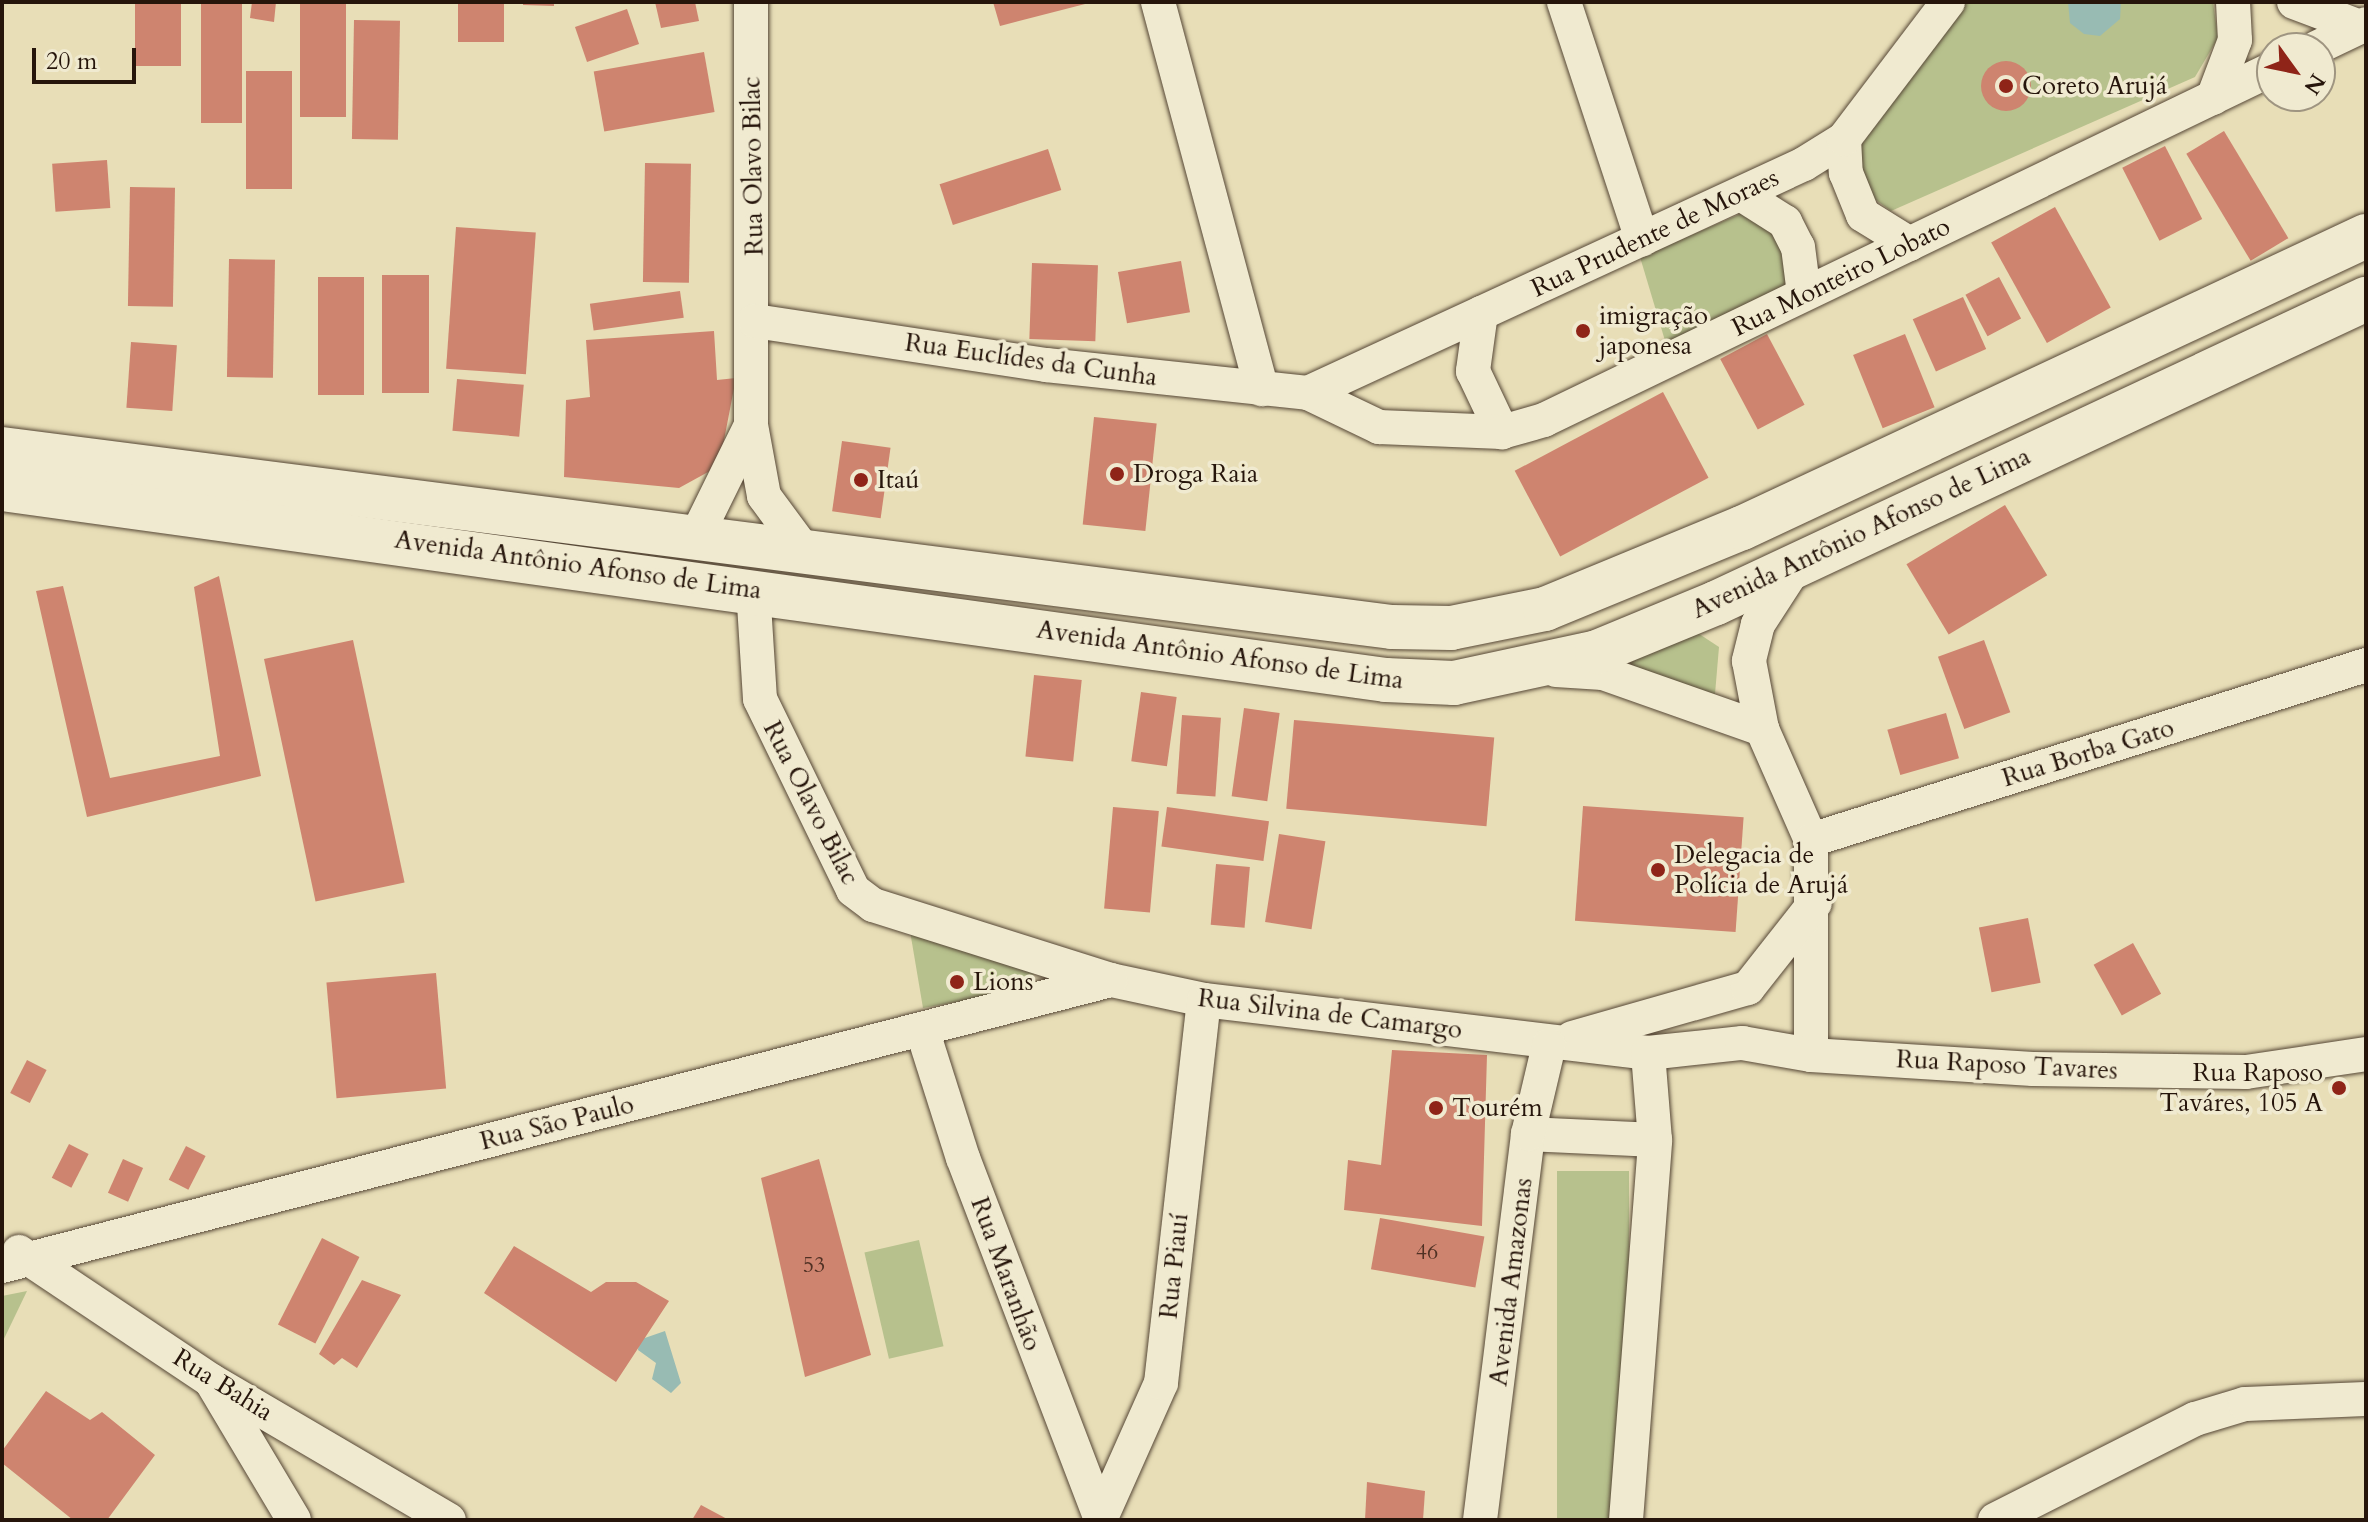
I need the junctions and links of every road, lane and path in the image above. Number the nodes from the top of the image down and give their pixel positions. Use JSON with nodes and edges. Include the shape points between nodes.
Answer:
{"nodes":[{"id":1,"x":751,"y":2,"type":"edge"},
{"id":2,"x":1158,"y":2,"type":"edge"},
{"id":3,"x":1564,"y":2,"type":"edge"},
{"id":4,"x":1948,"y":2,"type":"edge"},
{"id":5,"x":2233,"y":2,"type":"edge"},
{"id":6,"x":2294,"y":2,"type":"edge"},
{"id":7,"x":2363,"y":25,"type":"edge"},
{"id":8,"x":2336,"y":38,"type":"edge"},
{"id":9,"x":2256,"y":77,"type":"edge"},
{"id":10,"x":2213,"y":98,"type":"junction"},
{"id":11,"x":1844,"y":139,"type":"junction"},
{"id":12,"x":1744,"y":196,"type":"junction"},
{"id":13,"x":2366,"y":236,"type":"edge"},
{"id":14,"x":1642,"y":239,"type":"junction"},
{"id":15,"x":1910,"y":244,"type":"junction"},
{"id":16,"x":1804,"y":294,"type":"junction"},
{"id":17,"x":2366,"y":299,"type":"edge"},
{"id":18,"x":1481,"y":313,"type":"junction"},
{"id":19,"x":755,"y":321,"type":"junction"},
{"id":20,"x":1262,"y":389,"type":"junction"},
{"id":21,"x":1308,"y":393,"type":"junction"},
{"id":22,"x":751,"y":425,"type":"junction"},
{"id":23,"x":1502,"y":432,"type":"junction"},
{"id":24,"x":2,"y":449,"type":"edge"},
{"id":25,"x":2,"y":489,"type":"edge"},
{"id":26,"x":1775,"y":512,"type":"junction"},
{"id":27,"x":695,"y":539,"type":"junction"},
{"id":28,"x":574,"y":544,"type":"junction"},
{"id":29,"x":806,"y":553,"type":"junction"},
{"id":30,"x":881,"y":563,"type":"junction"},
{"id":31,"x":1797,"y":564,"type":"junction"},
{"id":32,"x":753,"y":588,"type":"junction"},
{"id":33,"x":874,"y":606,"type":"junction"},
{"id":34,"x":1392,"y":627,"type":"junction"},
{"id":35,"x":2366,"y":665,"type":"edge"},
{"id":36,"x":1539,"y":669,"type":"junction"},
{"id":37,"x":1386,"y":680,"type":"junction"},
{"id":38,"x":1762,"y":729,"type":"junction"},
{"id":39,"x":1811,"y":840,"type":"junction"},
{"id":40,"x":1815,"y":903,"type":"junction"},
{"id":41,"x":1111,"y":980,"type":"junction"},
{"id":42,"x":1748,"y":988,"type":"junction"},
{"id":43,"x":1204,"y":1000,"type":"junction"},
{"id":44,"x":922,"y":1029,"type":"junction"},
{"id":45,"x":1742,"y":1043,"type":"junction"},
{"id":46,"x":1549,"y":1045,"type":"junction"},
{"id":47,"x":1648,"y":1053,"type":"junction"},
{"id":48,"x":2366,"y":1054,"type":"edge"},
{"id":49,"x":1811,"y":1055,"type":"junction"},
{"id":50,"x":1528,"y":1134,"type":"junction"},
{"id":51,"x":1655,"y":1140,"type":"junction"},
{"id":52,"x":2,"y":1244,"type":"edge"},
{"id":53,"x":17,"y":1262,"type":"edge"},
{"id":54,"x":210,"y":1380,"type":"junction"},
{"id":55,"x":2366,"y":1399,"type":"edge"},
{"id":56,"x":404,"y":1509,"type":"edge"},
{"id":57,"x":1100,"y":1518,"type":"edge"},
{"id":58,"x":294,"y":1520,"type":"edge"},
{"id":59,"x":449,"y":1520,"type":"edge"},
{"id":60,"x":1480,"y":1520,"type":"edge"},
{"id":61,"x":1626,"y":1520,"type":"edge"},
{"id":62,"x":1995,"y":1520,"type":"edge"}],
"edges":[{"from":1,"to":19,"type":"street","name":"Rua Olavo Bilac"},
{"from":2,"to":20,"type":"street"},
{"from":3,"to":14,"type":"street"},
{"from":4,"to":11,"type":"street","name":"Rua Prudente de Moraes"},
{"from":5,"to":10,"type":"street","via":[[2235,40]]},
{"from":6,"to":7,"type":"street"},
{"from":7,"to":8,"type":"street"},
{"from":9,"to":10,"type":"street","name":"Rua Monteiro Lobato"},
{"from":10,"to":15,"type":"street","name":"Rua Monteiro Lobato"},
{"from":11,"to":12,"type":"street","name":"Rua Prudente de Moraes"},
{"from":11,"to":15,"type":"street","via":[[1846,173],[1863,215]]},
{"from":12,"to":14,"type":"street","name":"Rua Prudente de Moraes"},
{"from":12,"to":16,"type":"street","via":[[1785,222],[1798,247]]},
{"from":13,"to":26,"type":"main road","name":"Avenida Antônio Afonso de Lima"},
{"from":14,"to":18,"type":"street","name":"Rua Prudente de Moraes"},
{"from":15,"to":16,"type":"street","name":"Rua Monteiro Lobato"},
{"from":16,"to":23,"type":"street","name":"Rua Monteiro Lobato","via":[[1544,420]]},
{"from":17,"to":31,"type":"main road","name":"Avenida Antônio Afonso de Lima"},
{"from":18,"to":21,"type":"street","name":"Rua Prudente de Moraes"},
{"from":18,"to":23,"type":"street","via":[[1473,371]]},
{"from":19,"to":20,"type":"street","name":"Rua Euclídes da Cunha"},
{"from":19,"to":22,"type":"street","name":"Rua Olavo Bilac"},
{"from":20,"to":21,"type":"street","name":"Rua Euclídes da Cunha"},
{"from":21,"to":23,"type":"street","name":"Rua Monteiro Lobato","via":[[1379,427]]},
{"from":22,"to":27,"type":"street","name":"Rua Olavo Bilac"},
{"from":22,"to":29,"type":"street","name":"Rua Olavo Bilac","via":[[764,496]]},
{"from":24,"to":28,"type":"main road","name":"Avenida Antônio Afonso de Lima"},
{"from":25,"to":28,"type":"main road","name":"Avenida Antônio Afonso de Lima"},
{"from":26,"to":31,"type":"main road"},
{"from":26,"to":34,"type":"main road","name":"Avenida Antônio Afonso de Lima","via":[[1545,609],[1451,628]]},
{"from":27,"to":28,"type":"main road","name":"Avenida Antônio Afonso de Lima"},
{"from":27,"to":29,"type":"main road","name":"Avenida Antônio Afonso de Lima"},
{"from":28,"to":32,"type":"main road","name":"Avenida Antônio Afonso de Lima"},
{"from":29,"to":30,"type":"main road","name":"Avenida Antônio Afonso de Lima"},
{"from":30,"to":33,"type":"main road"},
{"from":30,"to":34,"type":"main road","name":"Avenida Antônio Afonso de Lima"},
{"from":31,"to":36,"type":"main road","name":"Avenida Antônio Afonso de Lima","via":[[1716,603]]},
{"from":31,"to":38,"type":"street","via":[[1758,624],[1749,661]]},
{"from":32,"to":33,"type":"main road","name":"Avenida Antônio Afonso de Lima"},
{"from":32,"to":41,"type":"street","name":"Rua Olavo Bilac","via":[[760,699],[853,890],[873,905]]},
{"from":33,"to":37,"type":"main road","name":"Avenida Antônio Afonso de Lima"},
{"from":34,"to":37,"type":"main road"},
{"from":35,"to":39,"type":"street","name":"Rua Borba Gato"},
{"from":36,"to":37,"type":"main road","name":"Avenida Antônio Afonso de Lima","via":[[1454,683]]},
{"from":36,"to":38,"type":"street","via":[[1603,673]]},
{"from":38,"to":39,"type":"street"},
{"from":39,"to":40,"type":"street"},
{"from":40,"to":42,"type":"street"},
{"from":40,"to":49,"type":"street"},
{"from":41,"to":43,"type":"street","name":"Rua Silvina de Camargo"},
{"from":41,"to":44,"type":"street","name":"Rua São Paulo"},
{"from":42,"to":45,"type":"street"},
{"from":42,"to":46,"type":"street"},
{"from":43,"to":46,"type":"street","name":"Rua Silvina de Camargo"},
{"from":43,"to":57,"type":"street","name":"Rua Piauí","via":[[1161,1383]]},
{"from":44,"to":53,"type":"street","name":"Rua São Paulo"},
{"from":44,"to":57,"type":"street","name":"Rua Maranhão","via":[[987,1224]]},
{"from":45,"to":47,"type":"street","name":"Rua Raposo Tavares"},
{"from":45,"to":49,"type":"street","name":"Rua Raposo Tavares"},
{"from":46,"to":47,"type":"street","name":"Rua Silvina de Camargo"},
{"from":46,"to":50,"type":"street","name":"Avenida Amazonas"},
{"from":47,"to":51,"type":"street"},
{"from":48,"to":49,"type":"street","name":"Rua Raposo Tavares","via":[[2246,1072]]},
{"from":50,"to":51,"type":"street"},
{"from":50,"to":60,"type":"street","name":"Avenida Amazonas"},
{"from":51,"to":61,"type":"street"},
{"from":52,"to":53,"type":"street","name":"Rua Bahia"},
{"from":53,"to":54,"type":"street","name":"Rua Bahia"},
{"from":54,"to":56,"type":"street","name":"Rua Bahia"},
{"from":54,"to":58,"type":"street"},
{"from":55,"to":62,"type":"street","via":[[2245,1404],[2195,1419]]},
{"from":56,"to":59,"type":"street","name":"Rua Bahia"}]}
